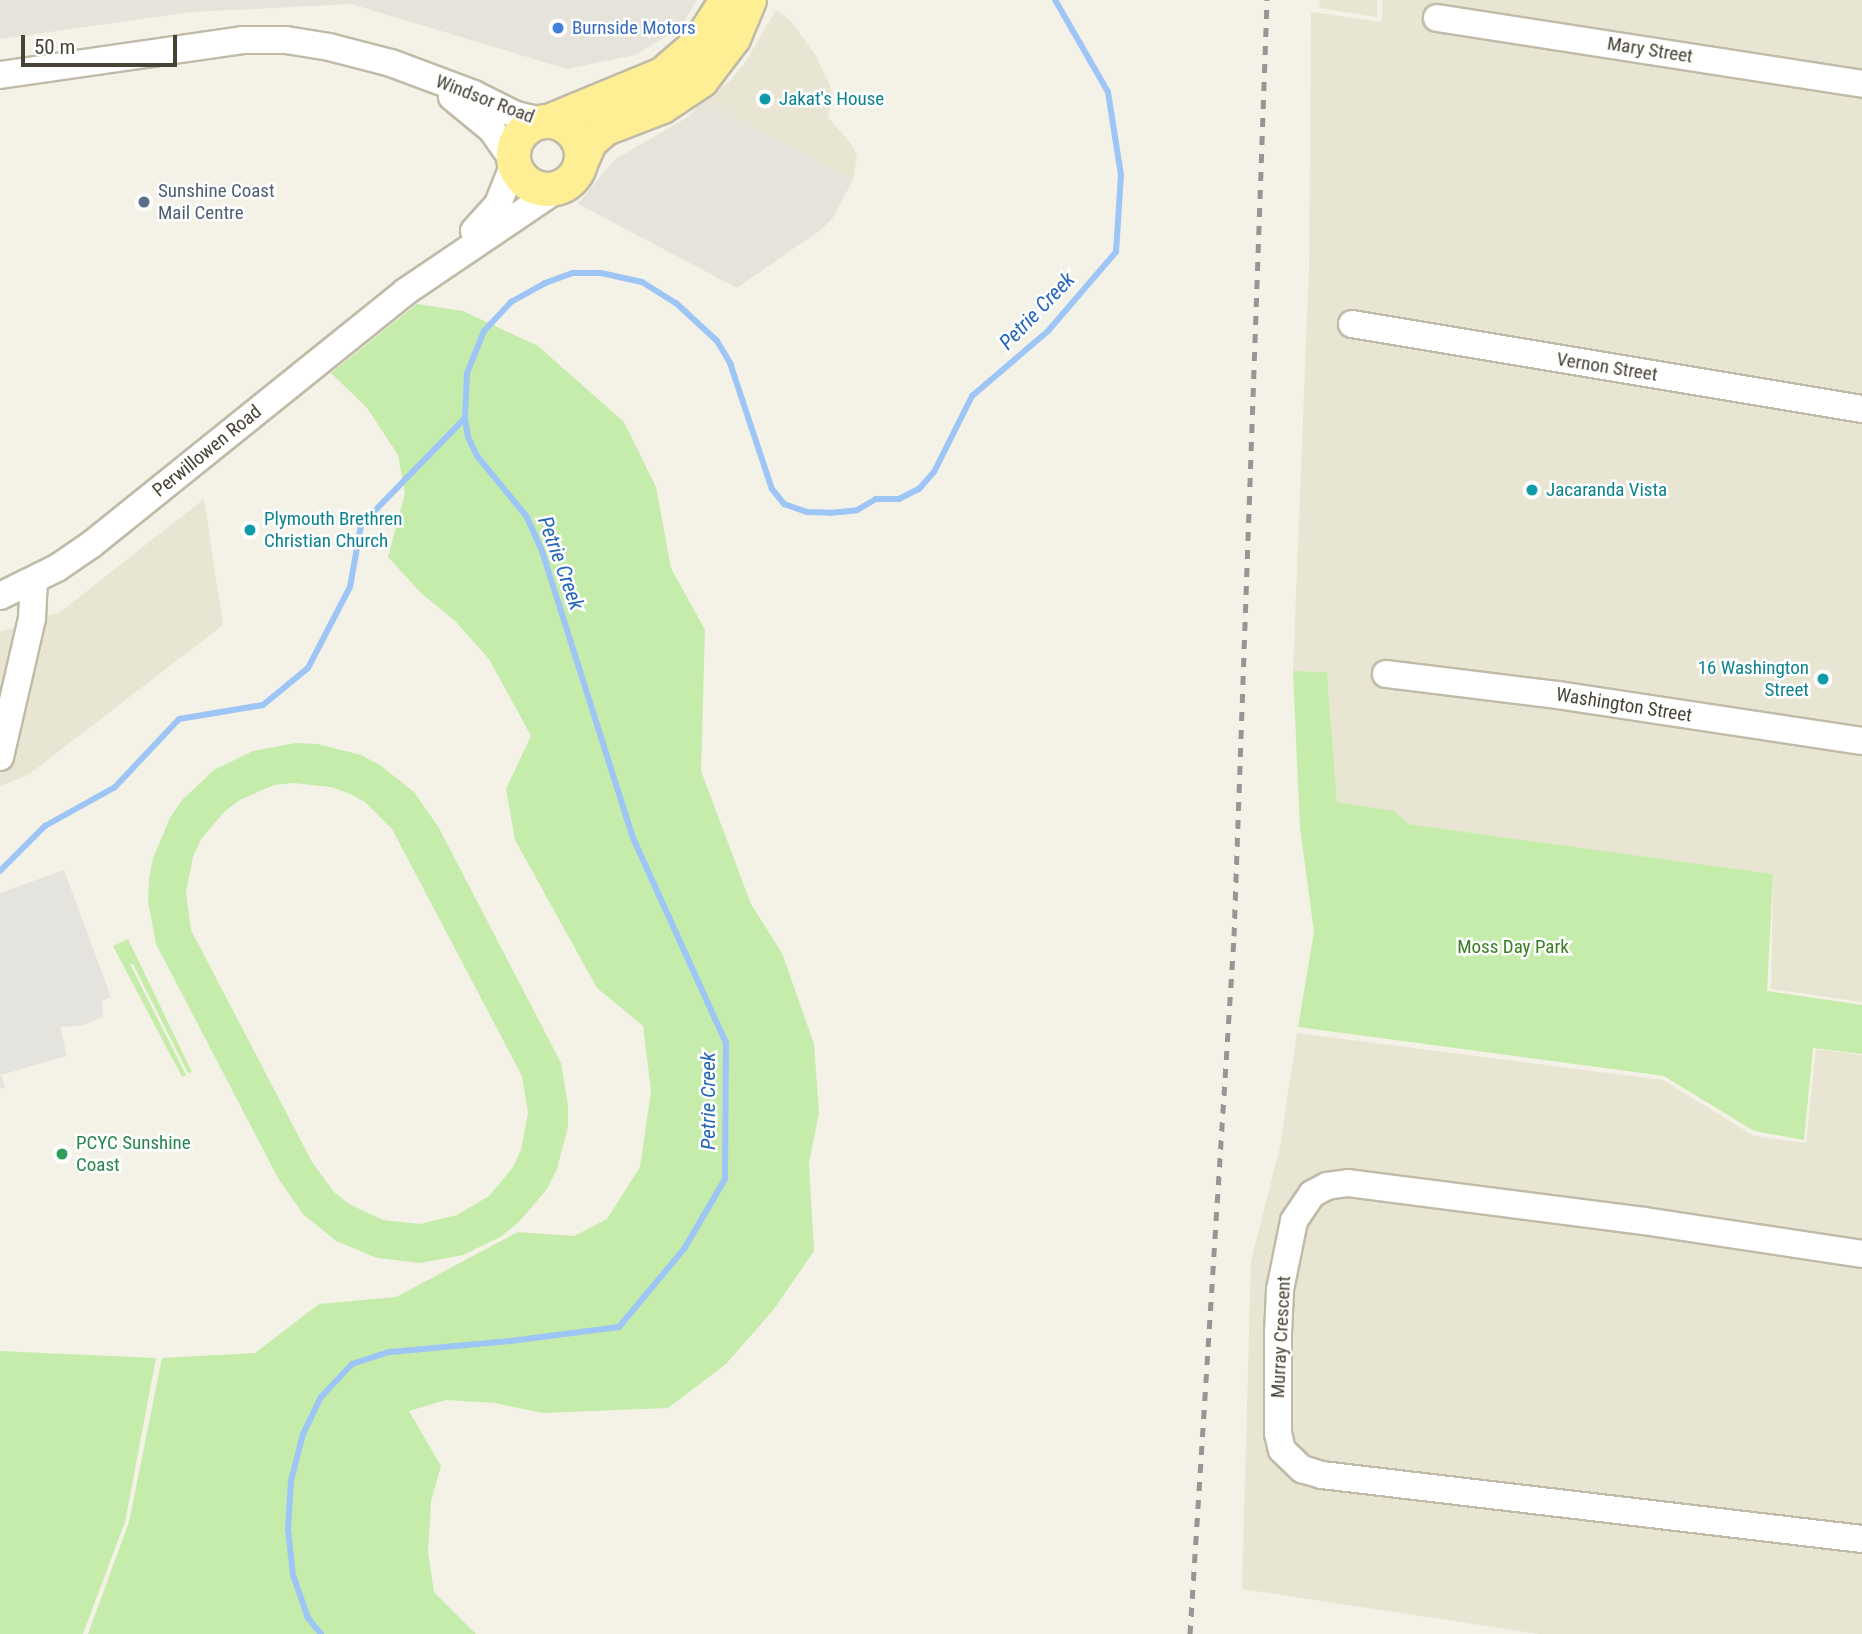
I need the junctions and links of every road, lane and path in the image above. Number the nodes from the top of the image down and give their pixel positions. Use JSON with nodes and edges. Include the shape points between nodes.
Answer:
{"nodes":[{"id":1,"x":726,"y":0,"type":"edge"},
{"id":2,"x":749,"y":0,"type":"edge"},
{"id":3,"x":1437,"y":18,"type":"dead end"},
{"id":4,"x":0,"y":75,"type":"edge"},
{"id":5,"x":425,"y":77,"type":"junction"},
{"id":6,"x":1862,"y":84,"type":"edge"},
{"id":7,"x":545,"y":121,"type":"junction"},
{"id":8,"x":514,"y":163,"type":"junction"},
{"id":9,"x":573,"y":173,"type":"junction"},
{"id":10,"x":405,"y":292,"type":"junction"},
{"id":11,"x":1352,"y":324,"type":"dead end"},
{"id":12,"x":1862,"y":409,"type":"edge"},
{"id":13,"x":34,"y":580,"type":"junction"},
{"id":14,"x":0,"y":596,"type":"edge"},
{"id":15,"x":1386,"y":674,"type":"dead end"},
{"id":16,"x":1862,"y":741,"type":"edge"},
{"id":17,"x":0,"y":757,"type":"edge"},
{"id":18,"x":1862,"y":1254,"type":"edge"},
{"id":19,"x":1862,"y":1539,"type":"edge"}],
"edges":[{"from":1,"to":7,"type":"main road","via":[[699,42],[662,74]]},
{"from":2,"to":9,"type":"main road","name":"Perwillowen Road","via":[[733,38],[701,79],[662,106],[605,128],[590,141]]},
{"from":3,"to":6,"type":"street","name":"Mary Street"},
{"from":4,"to":5,"type":"street","via":[[265,39],[354,53]]},
{"from":5,"to":7,"type":"street","name":"Windsor Road","via":[[516,115]]},
{"from":5,"to":8,"type":"street","name":"Windsor Road","via":[[485,123]]},
{"from":7,"to":8,"type":"main road","via":[[521,133],[513,150]]},
{"from":7,"to":9,"type":"main road","via":[[561,124],[576,137]]},
{"from":8,"to":9,"type":"main road","via":[[521,177],[550,189]]},
{"from":8,"to":10,"type":"street","name":"Perwillowen Road","via":[[492,214]]},
{"from":9,"to":10,"type":"street","name":"Perwillowen Road"},
{"from":10,"to":13,"type":"street","name":"Perwillowen Road","via":[[92,544]]},
{"from":11,"to":12,"type":"street","name":"Vernon Street"},
{"from":13,"to":14,"type":"street","name":"Perwillowen Road"},
{"from":13,"to":17,"type":"street","via":[[32,618]]},
{"from":15,"to":16,"type":"street","name":"Washington Street"},
{"from":18,"to":19,"type":"street","name":"Murray Crescent","via":[[1415,1191],[1348,1183],[1327,1186],[1312,1195],[1294,1221],[1280,1290],[1278,1418],[1282,1450],[1302,1469],[1322,1475]]}]}
